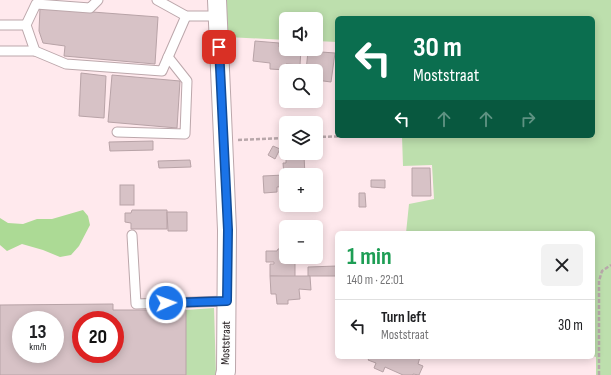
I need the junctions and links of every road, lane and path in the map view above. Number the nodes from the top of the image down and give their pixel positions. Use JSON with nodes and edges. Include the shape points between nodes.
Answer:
{"nodes":[{"id":1,"x":98,"y":0,"type":"edge"},
{"id":2,"x":157,"y":0,"type":"edge"},
{"id":3,"x":217,"y":8,"type":"edge"},
{"id":4,"x":186,"y":16,"type":"junction"},
{"id":5,"x":0,"y":25,"type":"edge"},
{"id":6,"x":26,"y":25,"type":"junction"},
{"id":7,"x":0,"y":51,"type":"edge"},
{"id":8,"x":35,"y":51,"type":"junction"},
{"id":9,"x":168,"y":57,"type":"junction"},
{"id":10,"x":117,"y":132,"type":"dead end"},
{"id":11,"x":335,"y":136,"type":"edge"},
{"id":12,"x":323,"y":137,"type":"edge"},
{"id":13,"x":279,"y":138,"type":"edge"},
{"id":14,"x":223,"y":140,"type":"junction"},
{"id":15,"x":132,"y":235,"type":"dead end"},
{"id":16,"x":611,"y":265,"type":"edge"},
{"id":17,"x":227,"y":301,"type":"junction"},
{"id":18,"x":228,"y":374,"type":"edge"},
{"id":19,"x":599,"y":375,"type":"edge"}],
"edges":[{"from":1,"to":6,"type":"lane","via":[[90,8],[36,4]]},
{"from":2,"to":4,"type":"lane"},
{"from":3,"to":4,"type":"lane"},
{"from":3,"to":14,"type":"street","name":"Moststraat"},
{"from":4,"to":9,"type":"lane"},
{"from":5,"to":6,"type":"lane"},
{"from":6,"to":8,"type":"lane"},
{"from":7,"to":8,"type":"lane"},
{"from":8,"to":9,"type":"lane","via":[[66,64],[162,71]]},
{"from":9,"to":10,"type":"lane","via":[[187,81],[185,134]]},
{"from":11,"to":12,"type":"path"},
{"from":13,"to":14,"type":"path"},
{"from":14,"to":17,"type":"street","name":"Moststraat","via":[[228,230]]},
{"from":15,"to":17,"type":"lane","via":[[136,304]]},
{"from":16,"to":19,"type":"path","via":[[602,271],[599,281]]},
{"from":17,"to":18,"type":"street","name":"Moststraat"}]}
